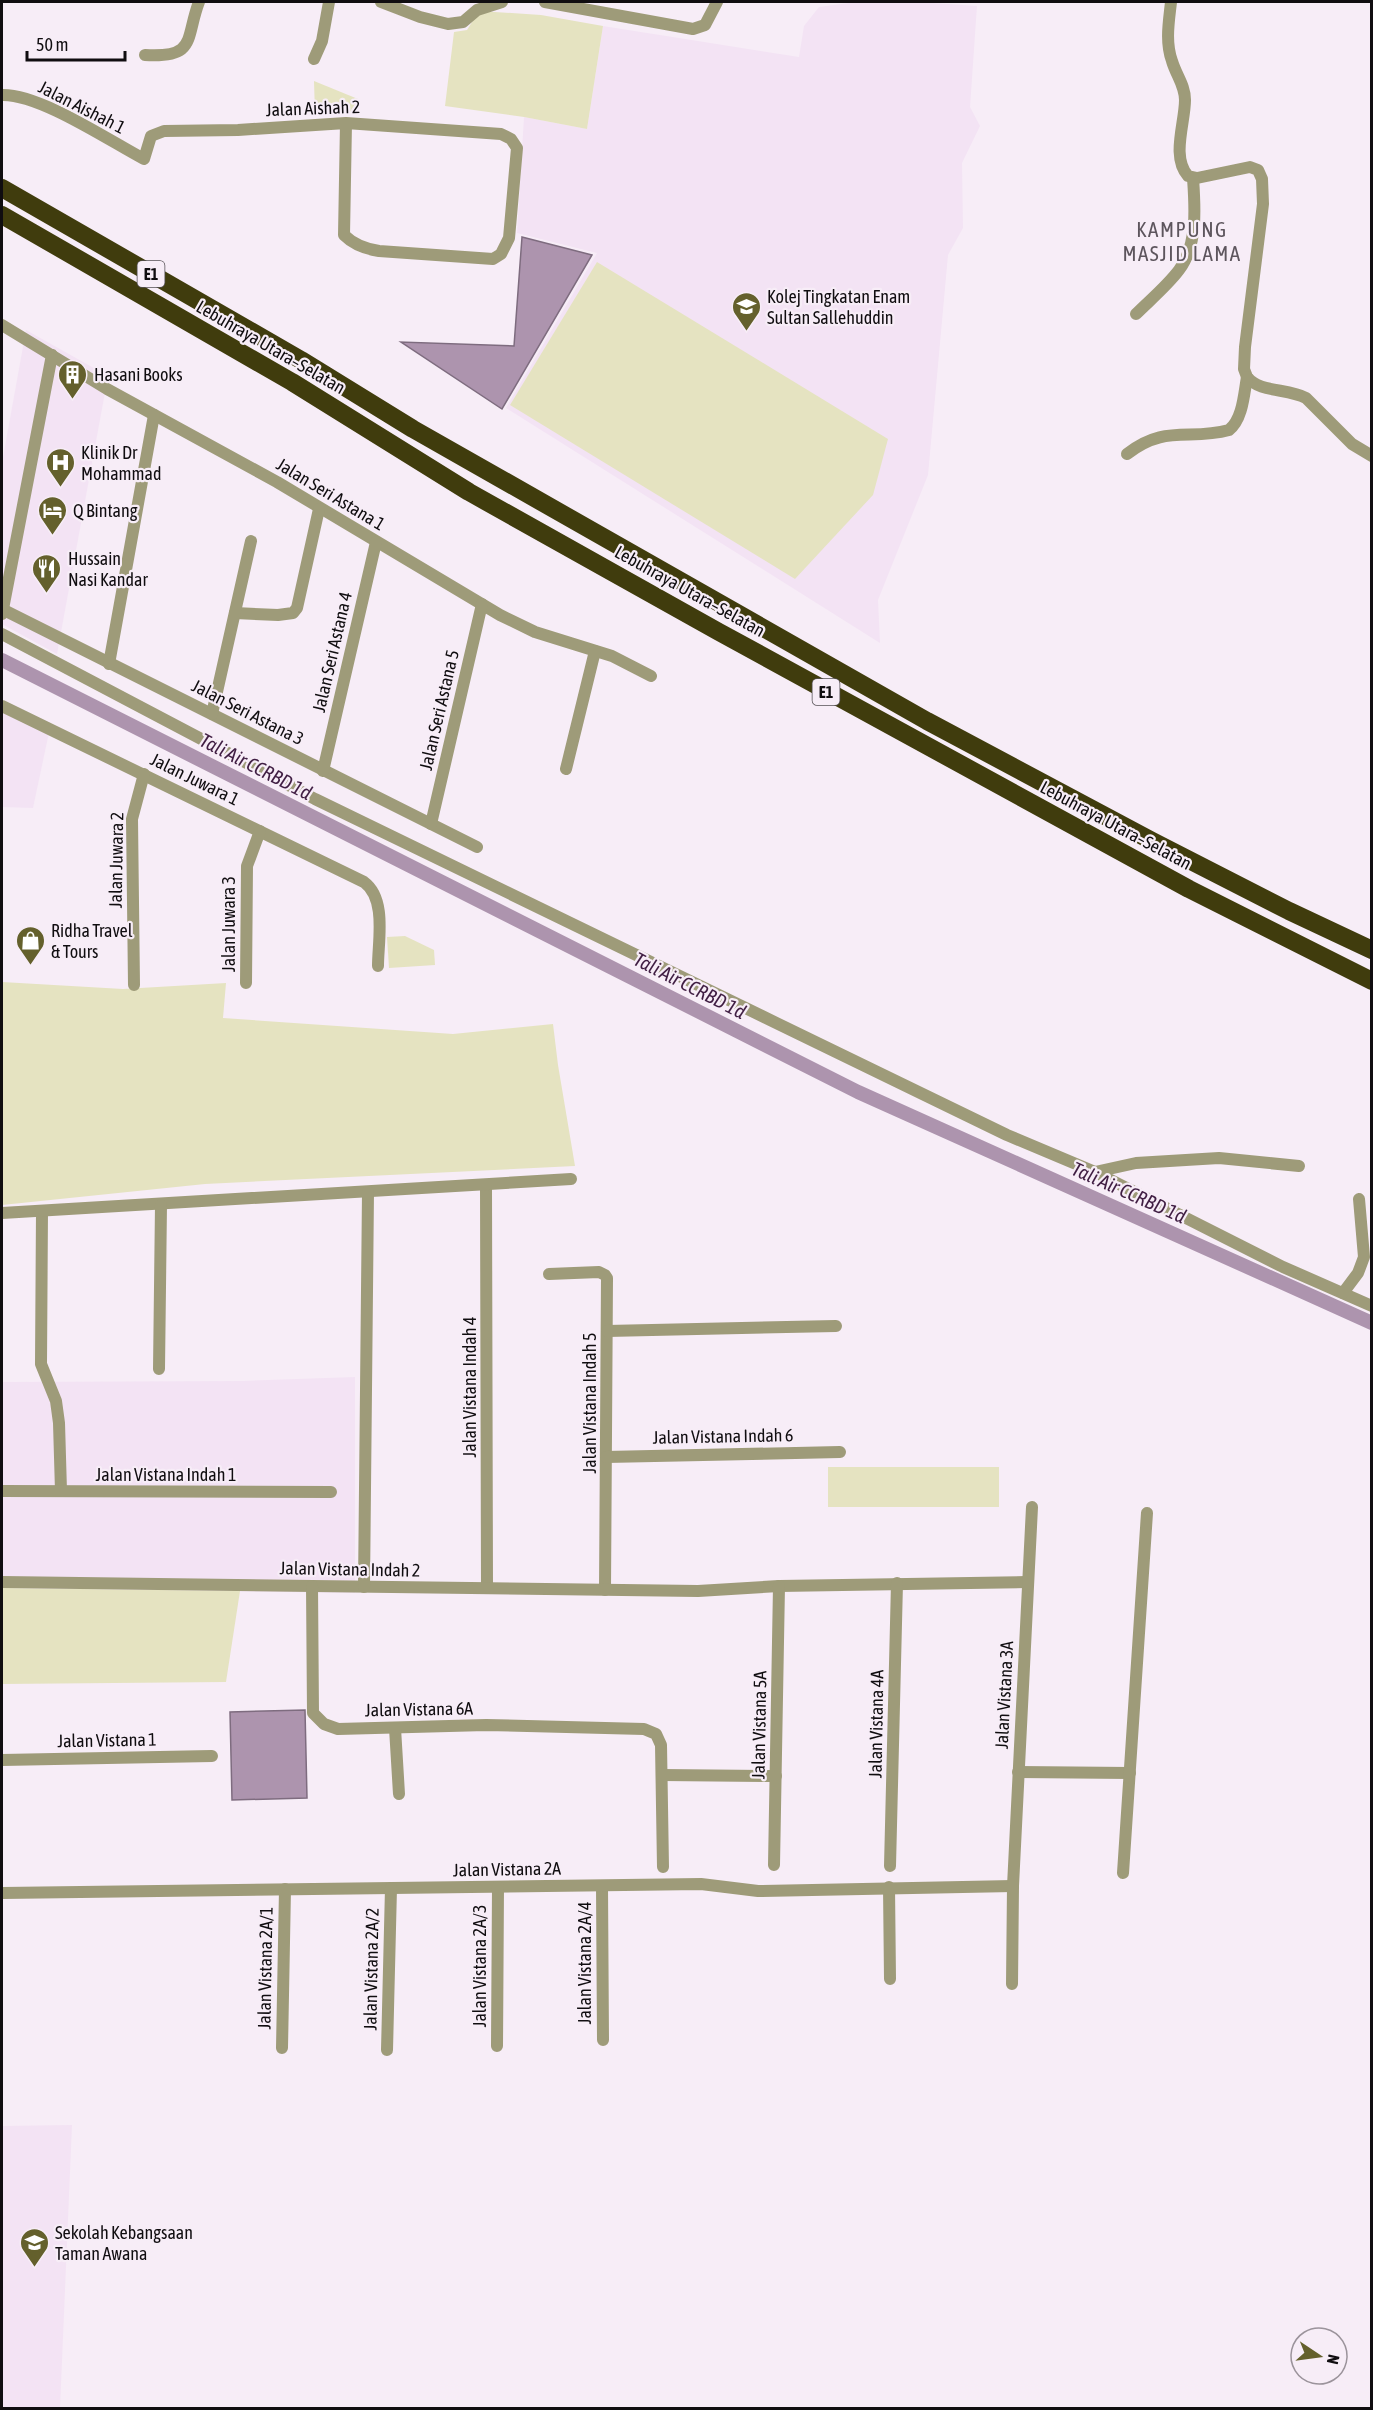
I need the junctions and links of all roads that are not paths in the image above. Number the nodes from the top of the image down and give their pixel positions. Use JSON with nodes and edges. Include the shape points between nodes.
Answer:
{"nodes":[{"id":1,"x":199,"y":2,"type":"edge"},
{"id":2,"x":328,"y":2,"type":"edge"},
{"id":3,"x":381,"y":2,"type":"edge"},
{"id":4,"x":502,"y":2,"type":"edge"},
{"id":5,"x":545,"y":2,"type":"edge"},
{"id":6,"x":717,"y":2,"type":"edge"},
{"id":7,"x":1171,"y":2,"type":"edge"},
{"id":8,"x":145,"y":55,"type":"dead end"},
{"id":9,"x":314,"y":59,"type":"dead end"},
{"id":10,"x":2,"y":95,"type":"edge"},
{"id":11,"x":346,"y":123,"type":"junction"},
{"id":12,"x":144,"y":159,"type":"joint"},
{"id":13,"x":1193,"y":178,"type":"junction"},
{"id":14,"x":2,"y":188,"type":"edge"},
{"id":15,"x":2,"y":215,"type":"edge"},
{"id":16,"x":1136,"y":314,"type":"dead end"},
{"id":17,"x":2,"y":325,"type":"edge"},
{"id":18,"x":52,"y":355,"type":"junction"},
{"id":19,"x":1247,"y":377,"type":"junction"},
{"id":20,"x":154,"y":415,"type":"junction"},
{"id":21,"x":1127,"y":453,"type":"dead end"},
{"id":22,"x":1371,"y":456,"type":"edge"},
{"id":23,"x":319,"y":509,"type":"junction"},
{"id":24,"x":251,"y":542,"type":"dead end"},
{"id":25,"x":376,"y":542,"type":"junction"},
{"id":26,"x":482,"y":604,"type":"junction"},
{"id":27,"x":2,"y":612,"type":"edge"},
{"id":28,"x":235,"y":613,"type":"junction"},
{"id":29,"x":2,"y":634,"type":"edge"},
{"id":30,"x":595,"y":651,"type":"junction"},
{"id":31,"x":109,"y":664,"type":"junction"},
{"id":32,"x":651,"y":676,"type":"dead end"},
{"id":33,"x":2,"y":706,"type":"edge"},
{"id":34,"x":212,"y":714,"type":"junction"},
{"id":35,"x":566,"y":770,"type":"dead end"},
{"id":36,"x":323,"y":771,"type":"junction"},
{"id":37,"x":144,"y":774,"type":"junction"},
{"id":38,"x":431,"y":824,"type":"junction"},
{"id":39,"x":260,"y":831,"type":"junction"},
{"id":40,"x":477,"y":847,"type":"dead end"},
{"id":41,"x":1371,"y":950,"type":"edge"},
{"id":42,"x":378,"y":966,"type":"dead end"},
{"id":43,"x":1371,"y":981,"type":"edge"},
{"id":44,"x":246,"y":983,"type":"dead end"},
{"id":45,"x":134,"y":985,"type":"dead end"},
{"id":46,"x":1299,"y":1166,"type":"dead end"},
{"id":47,"x":1095,"y":1172,"type":"junction"},
{"id":48,"x":571,"y":1179,"type":"dead end"},
{"id":49,"x":486,"y":1186,"type":"junction"},
{"id":50,"x":368,"y":1192,"type":"junction"},
{"id":51,"x":1359,"y":1199,"type":"dead end"},
{"id":52,"x":161,"y":1205,"type":"junction"},
{"id":53,"x":42,"y":1211,"type":"junction"},
{"id":54,"x":2,"y":1213,"type":"edge"},
{"id":55,"x":549,"y":1274,"type":"dead end"},
{"id":56,"x":1343,"y":1293,"type":"junction"},
{"id":57,"x":1371,"y":1306,"type":"edge"},
{"id":58,"x":836,"y":1326,"type":"dead end"},
{"id":59,"x":607,"y":1330,"type":"junction"},
{"id":60,"x":159,"y":1369,"type":"dead end"},
{"id":61,"x":840,"y":1452,"type":"dead end"},
{"id":62,"x":606,"y":1457,"type":"junction"},
{"id":63,"x":2,"y":1491,"type":"edge"},
{"id":64,"x":61,"y":1491,"type":"junction"},
{"id":65,"x":331,"y":1492,"type":"dead end"},
{"id":66,"x":1032,"y":1507,"type":"dead end"},
{"id":67,"x":1147,"y":1513,"type":"dead end"},
{"id":68,"x":2,"y":1582,"type":"edge"},
{"id":69,"x":1027,"y":1582,"type":"junction"},
{"id":70,"x":897,"y":1583,"type":"junction"},
{"id":71,"x":312,"y":1586,"type":"junction"},
{"id":72,"x":779,"y":1586,"type":"junction"},
{"id":73,"x":364,"y":1587,"type":"junction"},
{"id":74,"x":487,"y":1588,"type":"junction"},
{"id":75,"x":605,"y":1590,"type":"junction"},
{"id":76,"x":395,"y":1728,"type":"junction"},
{"id":77,"x":212,"y":1756,"type":"dead end"},
{"id":78,"x":2,"y":1760,"type":"edge"},
{"id":79,"x":1018,"y":1772,"type":"junction"},
{"id":80,"x":1130,"y":1773,"type":"junction"},
{"id":81,"x":662,"y":1775,"type":"junction"},
{"id":82,"x":776,"y":1776,"type":"junction"},
{"id":83,"x":399,"y":1794,"type":"dead end"},
{"id":84,"x":774,"y":1865,"type":"dead end"},
{"id":85,"x":890,"y":1866,"type":"dead end"},
{"id":86,"x":663,"y":1868,"type":"dead end"},
{"id":87,"x":1123,"y":1873,"type":"dead end"},
{"id":88,"x":602,"y":1886,"type":"junction"},
{"id":89,"x":1013,"y":1886,"type":"junction"},
{"id":90,"x":498,"y":1887,"type":"junction"},
{"id":91,"x":889,"y":1887,"type":"junction"},
{"id":92,"x":391,"y":1888,"type":"junction"},
{"id":93,"x":285,"y":1890,"type":"junction"},
{"id":94,"x":2,"y":1893,"type":"edge"},
{"id":95,"x":890,"y":1979,"type":"dead end"},
{"id":96,"x":1012,"y":1984,"type":"dead end"},
{"id":97,"x":603,"y":2040,"type":"dead end"},
{"id":98,"x":497,"y":2046,"type":"dead end"},
{"id":99,"x":282,"y":2048,"type":"dead end"},
{"id":100,"x":387,"y":2050,"type":"dead end"}],
"edges":[{"from":1,"to":8,"type":"street","via":[[188,42],[180,50],[165,56]]},
{"from":2,"to":9,"type":"street","via":[[322,41]]},
{"from":3,"to":4,"type":"street","via":[[448,24],[463,22],[477,10]]},
{"from":5,"to":6,"type":"street","via":[[693,29],[705,26]]},
{"from":7,"to":13,"type":"street","via":[[1170,53],[1185,101],[1180,161],[1185,174]]},
{"from":10,"to":12,"type":"street","name":"Jalan Aishah 1","via":[[40,103]]},
{"from":11,"to":11,"type":"street","name":"Jalan Aishah 2","via":[[501,134],[511,139],[517,148],[509,238],[501,254],[493,259],[395,253],[368,249],[344,235]]},
{"from":11,"to":12,"type":"street","name":"Jalan Aishah 2","via":[[164,131],[151,136]]},
{"from":13,"to":16,"type":"street","via":[[1194,223],[1184,263]]},
{"from":13,"to":19,"type":"street","via":[[1250,167],[1258,170],[1262,179],[1263,204],[1244,360]]},
{"from":14,"to":41,"type":"highway","name":"Lebuhraya Utara–Selatan","number":"E1","via":[[413,429],[927,721],[1152,841]]},
{"from":15,"to":43,"type":"highway","name":"Lebuhraya Utara–Selatan","number":"E1","via":[[292,382],[470,492],[861,711],[1189,889]]},
{"from":17,"to":18,"type":"street","name":"Jalan Seri Astana 1"},
{"from":18,"to":20,"type":"street","name":"Jalan Seri Astana 1"},
{"from":18,"to":27,"type":"street"},
{"from":19,"to":21,"type":"street","via":[[1239,415],[1229,430],[1163,436]]},
{"from":19,"to":22,"type":"street","via":[[1258,385],[1306,398],[1352,444]]},
{"from":20,"to":23,"type":"street","name":"Jalan Seri Astana 1"},
{"from":20,"to":31,"type":"street"},
{"from":23,"to":25,"type":"street","name":"Jalan Seri Astana 1"},
{"from":23,"to":28,"type":"street","via":[[293,613]]},
{"from":24,"to":28,"type":"street"},
{"from":25,"to":26,"type":"street","name":"Jalan Seri Astana 1"},
{"from":25,"to":36,"type":"street","name":"Jalan Seri Astana 4"},
{"from":26,"to":30,"type":"street","name":"Jalan Seri Astana 1","via":[[535,632]]},
{"from":26,"to":38,"type":"street","name":"Jalan Seri Astana 5"},
{"from":27,"to":31,"type":"street","name":"Jalan Seri Astana 3"},
{"from":28,"to":34,"type":"street"},
{"from":29,"to":47,"type":"street","via":[[315,799],[1007,1134]]},
{"from":30,"to":32,"type":"street","name":"Jalan Seri Astana 1"},
{"from":30,"to":35,"type":"street"},
{"from":31,"to":34,"type":"street","name":"Jalan Seri Astana 3"},
{"from":33,"to":37,"type":"street","name":"Jalan Juwara 1"},
{"from":34,"to":36,"type":"street","name":"Jalan Seri Astana 3"},
{"from":36,"to":38,"type":"street","name":"Jalan Seri Astana 3"},
{"from":37,"to":39,"type":"street","name":"Jalan Juwara 1"},
{"from":37,"to":45,"type":"street","name":"Jalan Juwara 2","via":[[132,819]]},
{"from":38,"to":40,"type":"street","name":"Jalan Seri Astana 3"},
{"from":39,"to":42,"type":"street","name":"Jalan Juwara 1","via":[[371,888],[379,919]]},
{"from":39,"to":44,"type":"street","name":"Jalan Juwara 3","via":[[246,873]]},
{"from":46,"to":47,"type":"street","via":[[1219,1158],[1136,1163]]},
{"from":47,"to":56,"type":"street"},
{"from":48,"to":49,"type":"street"},
{"from":49,"to":50,"type":"street"},
{"from":49,"to":74,"type":"street","name":"Jalan Vistana Indah 4"},
{"from":50,"to":52,"type":"street"},
{"from":50,"to":73,"type":"street"},
{"from":51,"to":56,"type":"street","via":[[1364,1257]]},
{"from":52,"to":53,"type":"street"},
{"from":52,"to":60,"type":"street"},
{"from":53,"to":54,"type":"street"},
{"from":53,"to":64,"type":"street","via":[[41,1364],[53,1392],[59,1423]]},
{"from":55,"to":59,"type":"street","name":"Jalan Vistana Indah 5","via":[[605,1275]]},
{"from":56,"to":57,"type":"street"},
{"from":58,"to":59,"type":"street"},
{"from":59,"to":62,"type":"street","name":"Jalan Vistana Indah 5"},
{"from":61,"to":62,"type":"street","name":"Jalan Vistana Indah 6"},
{"from":62,"to":75,"type":"street","name":"Jalan Vistana Indah 5"},
{"from":63,"to":64,"type":"street","name":"Jalan Vistana Indah 1"},
{"from":64,"to":65,"type":"street","name":"Jalan Vistana Indah 1"},
{"from":66,"to":69,"type":"street","name":"Jalan Vistana 3A"},
{"from":67,"to":80,"type":"street"},
{"from":68,"to":71,"type":"street","name":"Jalan Vistana Indah 2"},
{"from":69,"to":70,"type":"street","name":"Jalan Vistana Indah 2"},
{"from":69,"to":79,"type":"street","name":"Jalan Vistana 3A"},
{"from":70,"to":72,"type":"street","name":"Jalan Vistana Indah 2"},
{"from":70,"to":85,"type":"street","name":"Jalan Vistana 4A"},
{"from":71,"to":73,"type":"street","name":"Jalan Vistana Indah 2"},
{"from":71,"to":76,"type":"street","name":"Jalan Vistana 6A","via":[[313,1713],[324,1724],[338,1728]]},
{"from":72,"to":75,"type":"street","name":"Jalan Vistana Indah 2","via":[[698,1591]]},
{"from":72,"to":82,"type":"street","name":"Jalan Vistana 5A"},
{"from":73,"to":74,"type":"street","name":"Jalan Vistana Indah 2"},
{"from":74,"to":75,"type":"street","name":"Jalan Vistana Indah 2"},
{"from":76,"to":81,"type":"street","name":"Jalan Vistana 6A","via":[[486,1725],[644,1729],[656,1734],[662,1745]]},
{"from":76,"to":83,"type":"street"},
{"from":77,"to":78,"type":"street","name":"Jalan Vistana 1"},
{"from":79,"to":80,"type":"street"},
{"from":79,"to":89,"type":"street","name":"Jalan Vistana 3A"},
{"from":80,"to":87,"type":"street"},
{"from":81,"to":82,"type":"street"},
{"from":81,"to":86,"type":"street"},
{"from":82,"to":84,"type":"street","name":"Jalan Vistana 5A"},
{"from":88,"to":90,"type":"street","name":"Jalan Vistana 2A"},
{"from":88,"to":91,"type":"street","name":"Jalan Vistana 2A","via":[[701,1884],[758,1891]]},
{"from":88,"to":97,"type":"street","name":"Jalan Vistana 2A/4"},
{"from":89,"to":91,"type":"street","name":"Jalan Vistana 2A"},
{"from":89,"to":96,"type":"street","name":"Jalan Vistana 3A"},
{"from":90,"to":92,"type":"street","name":"Jalan Vistana 2A"},
{"from":90,"to":98,"type":"street","name":"Jalan Vistana 2A/3"},
{"from":91,"to":95,"type":"street"},
{"from":92,"to":93,"type":"street","name":"Jalan Vistana 2A"},
{"from":92,"to":100,"type":"street","name":"Jalan Vistana 2A/2"},
{"from":93,"to":94,"type":"street","name":"Jalan Vistana 2A"},
{"from":93,"to":99,"type":"street","name":"Jalan Vistana 2A/1"}]}
